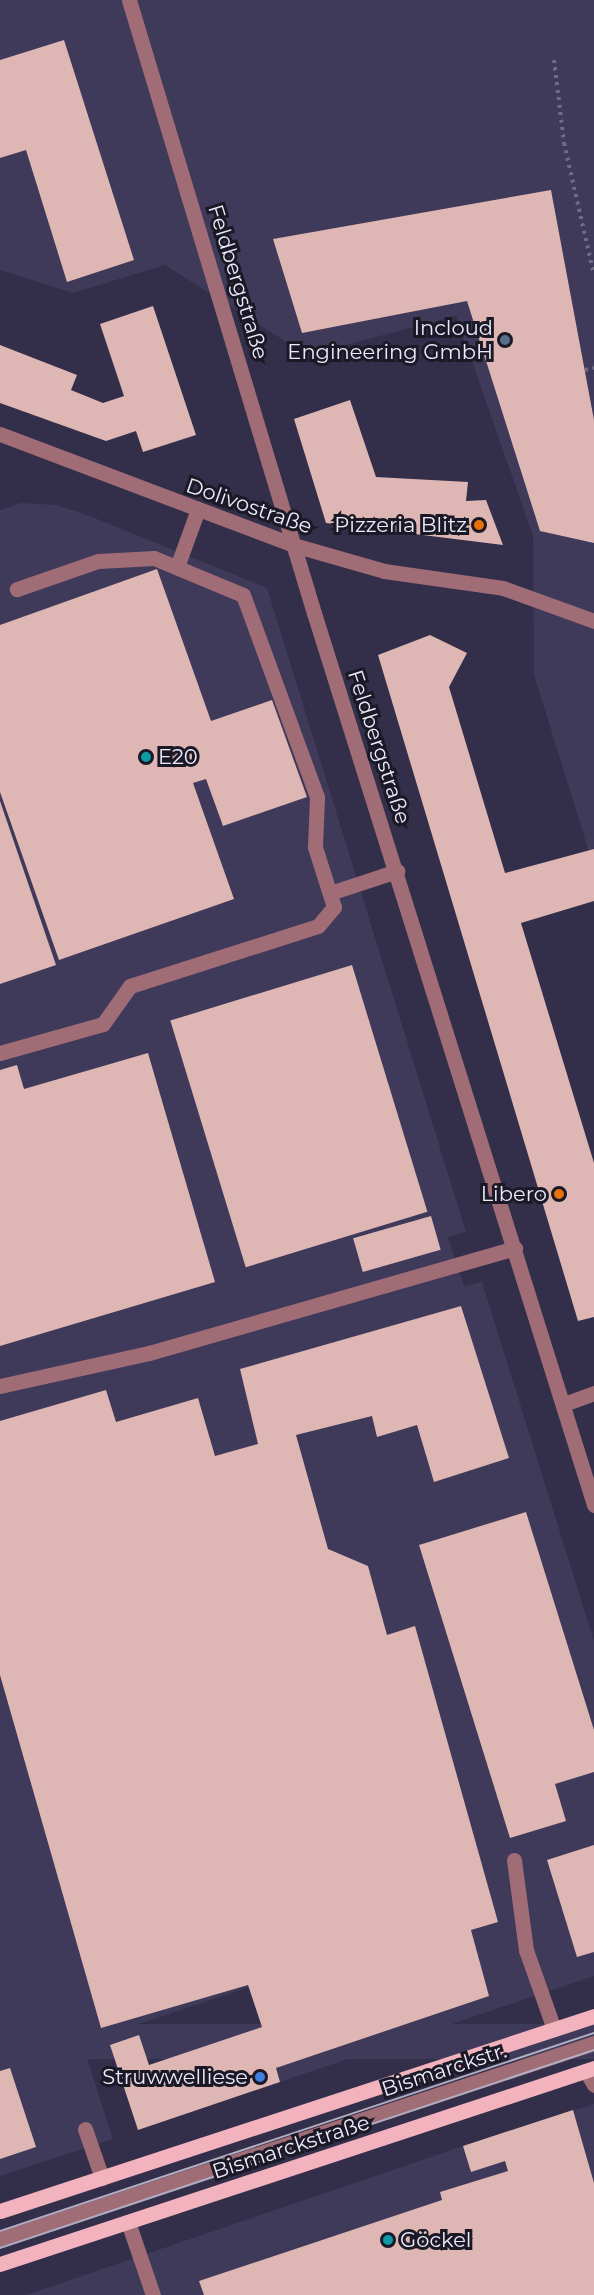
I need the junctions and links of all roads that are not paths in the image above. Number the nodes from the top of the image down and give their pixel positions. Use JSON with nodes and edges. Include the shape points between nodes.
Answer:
{"nodes":[{"id":1,"x":129,"y":0,"type":"edge"},
{"id":2,"x":0,"y":434,"type":"edge"},
{"id":3,"x":197,"y":512,"type":"junction"},
{"id":4,"x":297,"y":546,"type":"junction"},
{"id":5,"x":177,"y":567,"type":"junction"},
{"id":6,"x":17,"y":589,"type":"dead end"},
{"id":7,"x":594,"y":621,"type":"edge"},
{"id":8,"x":397,"y":871,"type":"junction"},
{"id":9,"x":330,"y":893,"type":"junction"},
{"id":10,"x":0,"y":1053,"type":"edge"},
{"id":11,"x":515,"y":1248,"type":"junction"},
{"id":12,"x":0,"y":1386,"type":"edge"},
{"id":13,"x":594,"y":1394,"type":"edge"},
{"id":14,"x":564,"y":1404,"type":"junction"},
{"id":15,"x":594,"y":1505,"type":"edge"},
{"id":16,"x":514,"y":1860,"type":"dead end"},
{"id":17,"x":594,"y":2016,"type":"edge"},
{"id":18,"x":554,"y":2029,"type":"junction"},
{"id":19,"x":594,"y":2043,"type":"edge"},
{"id":20,"x":590,"y":2069,"type":"edge"},
{"id":21,"x":594,"y":2085,"type":"edge"},
{"id":22,"x":85,"y":2129,"type":"dead end"},
{"id":23,"x":102,"y":2178,"type":"junction"},
{"id":24,"x":0,"y":2211,"type":"edge"},
{"id":25,"x":128,"y":2222,"type":"junction"},
{"id":26,"x":0,"y":2239,"type":"edge"},
{"id":27,"x":0,"y":2264,"type":"edge"},
{"id":28,"x":153,"y":2295,"type":"edge"}],
"edges":[{"from":1,"to":4,"type":"street","name":"Feldbergstraße"},
{"from":2,"to":3,"type":"street","name":"Dolivostraße"},
{"from":3,"to":4,"type":"street","name":"Dolivostraße"},
{"from":3,"to":5,"type":"street"},
{"from":4,"to":7,"type":"street","name":"Dolivostraße","via":[[384,571],[503,588]]},
{"from":4,"to":8,"type":"street","name":"Feldbergstraße"},
{"from":5,"to":6,"type":"street","via":[[154,558],[98,561]]},
{"from":5,"to":9,"type":"street","via":[[243,595],[317,797],[315,847]]},
{"from":8,"to":9,"type":"street"},
{"from":8,"to":11,"type":"street","name":"Feldbergstraße"},
{"from":9,"to":10,"type":"street","via":[[334,907],[318,926],[130,986],[103,1024]]},
{"from":11,"to":12,"type":"street","via":[[149,1353]]},
{"from":11,"to":14,"type":"street","name":"Feldbergstraße"},
{"from":13,"to":14,"type":"street"},
{"from":14,"to":15,"type":"street","name":"Feldbergstraße"},
{"from":16,"to":18,"type":"street","via":[[526,1950]]},
{"from":17,"to":18,"type":"main road","name":"Bismarckstraße"},
{"from":18,"to":23,"type":"main road","name":"Bismarckstraße"},
{"from":19,"to":26,"type":"street","name":"Bismarckstr."},
{"from":20,"to":21,"type":"street"},
{"from":20,"to":25,"type":"main road","name":"Bismarckstraße"},
{"from":22,"to":23,"type":"street"},
{"from":23,"to":24,"type":"main road","name":"Bismarckstraße"},
{"from":25,"to":27,"type":"main road","name":"Bismarckstraße"},
{"from":25,"to":28,"type":"street"}]}
